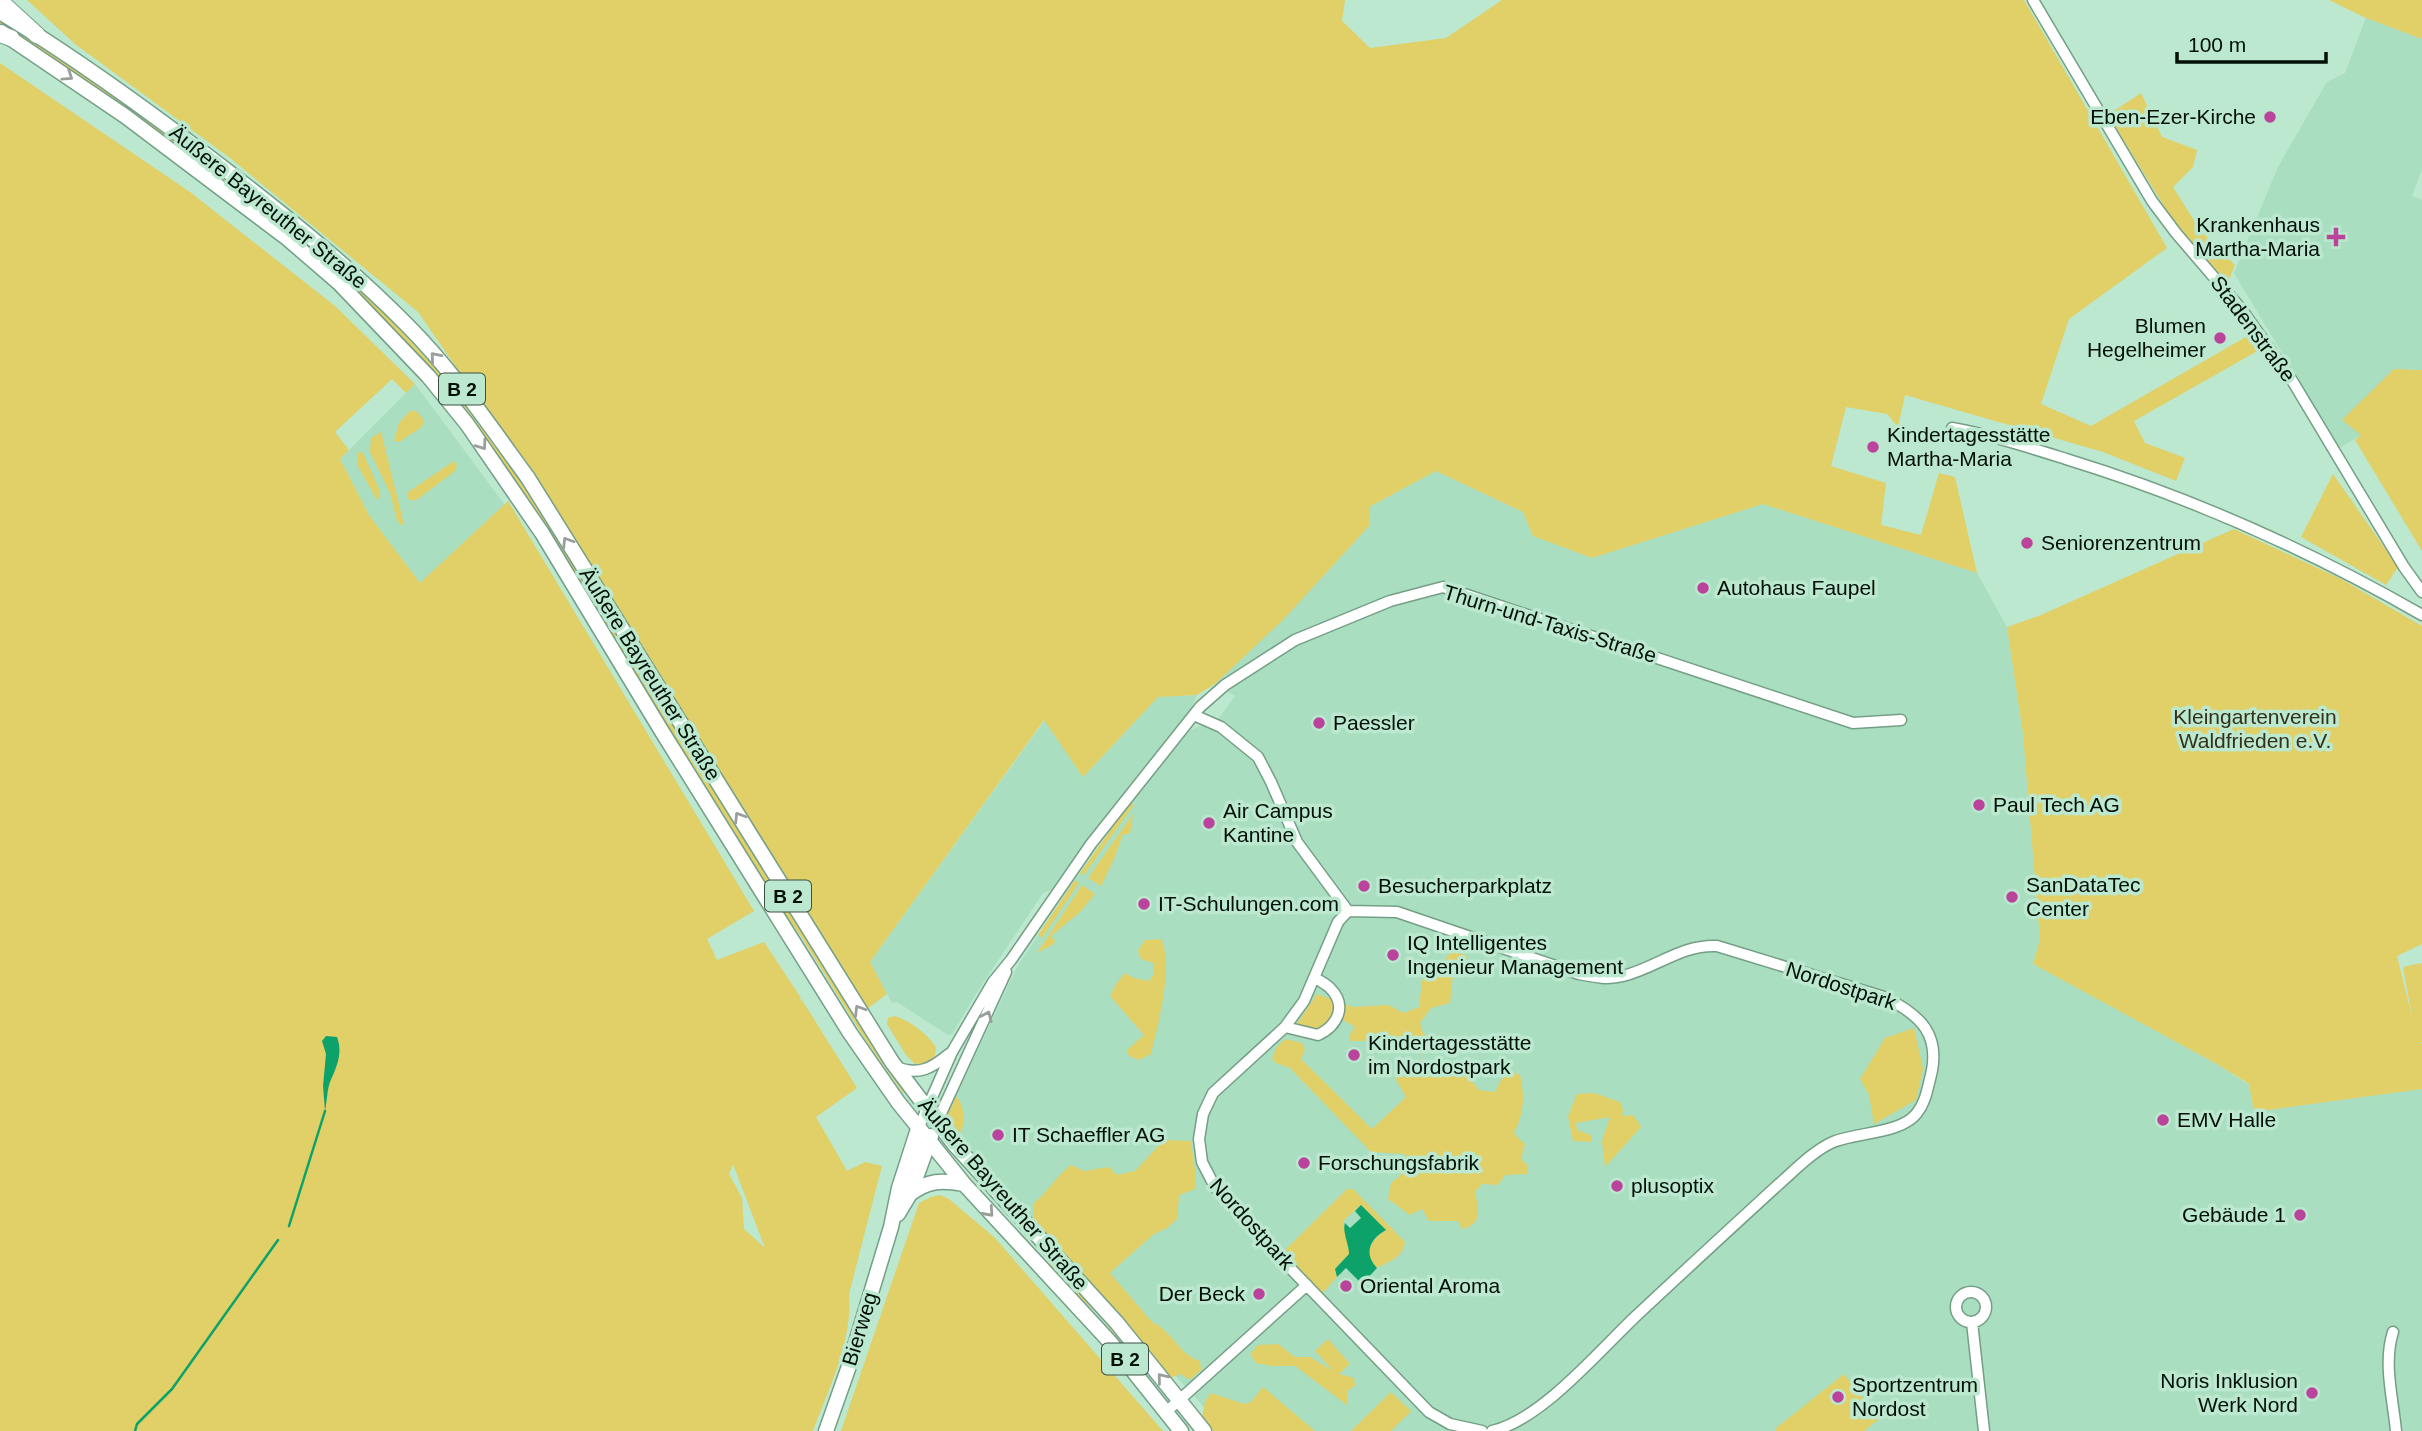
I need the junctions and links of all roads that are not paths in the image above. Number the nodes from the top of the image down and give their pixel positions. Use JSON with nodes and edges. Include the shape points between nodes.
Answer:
{"nodes":[{"id":1,"x":2033,"y":0,"type":"edge"},
{"id":2,"x":0,"y":1,"type":"edge"},
{"id":3,"x":0,"y":12,"type":"edge"},
{"id":4,"x":4,"y":34,"type":"edge"},
{"id":5,"x":37,"y":35,"type":"junction"},
{"id":6,"x":1952,"y":428,"type":"dead end"},
{"id":7,"x":2422,"y":592,"type":"edge"},
{"id":8,"x":2422,"y":615,"type":"edge"},
{"id":9,"x":1196,"y":716,"type":"junction"},
{"id":10,"x":1901,"y":720,"type":"dead end"},
{"id":11,"x":1348,"y":911,"type":"junction"},
{"id":12,"x":1012,"y":960,"type":"junction"},
{"id":13,"x":1315,"y":978,"type":"junction"},
{"id":14,"x":1285,"y":1027,"type":"junction"},
{"id":15,"x":952,"y":1052,"type":"junction"},
{"id":16,"x":896,"y":1068,"type":"junction"},
{"id":17,"x":926,"y":1108,"type":"junction"},
{"id":18,"x":937,"y":1122,"type":"junction"},
{"id":19,"x":918,"y":1129,"type":"junction"},
{"id":20,"x":928,"y":1142,"type":"junction"},
{"id":21,"x":964,"y":1184,"type":"junction"},
{"id":22,"x":910,"y":1194,"type":"junction"},
{"id":23,"x":891,"y":1227,"type":"junction"},
{"id":24,"x":1307,"y":1285,"type":"junction"},
{"id":25,"x":1972,"y":1322,"type":"dead end"},
{"id":26,"x":2393,"y":1332,"type":"dead end"},
{"id":27,"x":1180,"y":1400,"type":"junction"},
{"id":28,"x":1166,"y":1412,"type":"junction"},
{"id":29,"x":826,"y":1431,"type":"edge"},
{"id":30,"x":1181,"y":1431,"type":"edge"},
{"id":31,"x":1204,"y":1431,"type":"edge"},
{"id":32,"x":1482,"y":1431,"type":"edge"},
{"id":33,"x":1492,"y":1431,"type":"edge"},
{"id":34,"x":1984,"y":1431,"type":"edge"},
{"id":35,"x":2396,"y":1431,"type":"edge"}],
"edges":[{"from":1,"to":7,"type":"street","name":"Stadenstraße","via":[[2152,201],[2242,310],[2293,382]]},
{"from":2,"to":5,"type":"highway"},
{"from":3,"to":5,"type":"main road","name":"Äußere Bayreuther Straße","number":"B 2"},
{"from":4,"to":19,"type":"main road","name":"Äußere Bayreuther Straße","number":"B 2","one_way":true,"via":[[125,116],[288,239],[339,283],[436,386],[542,533],[850,1033]]},
{"from":16,"to":5,"type":"main road","name":"Äußere Bayreuther Straße","number":"B 2","one_way":true,"via":[[528,478],[441,363],[408,326],[299,226]]},
{"from":6,"to":8,"type":"street","via":[[2095,468],[2239,522]]},
{"from":9,"to":10,"type":"street","name":"Thurn-und-Taxis-Straße","via":[[1225,685],[1295,640],[1390,601],[1443,587],[1853,723]]},
{"from":9,"to":11,"type":"street","via":[[1221,727],[1258,757],[1297,842]]},
{"from":9,"to":12,"type":"street","name":"Thurn-und-Taxis-Straße","via":[[1091,844]]},
{"from":11,"to":13,"type":"street","name":"Nordostpark","via":[[1338,922]]},
{"from":11,"to":33,"type":"street","name":"Nordostpark","via":[[1397,912],[1579,974],[1606,978],[1695,947],[1717,946],[1905,1007],[1931,1038],[1932,1074],[1925,1098],[1906,1123],[1833,1142],[1805,1161],[1559,1391],[1519,1422]]},
{"from":12,"to":15,"type":"street","name":"Thurn-und-Taxis-Straße","via":[[976,1008]]},
{"from":18,"to":12,"type":"street","name":"Thurn-und-Taxis-Straße","one_way":true},
{"from":13,"to":14,"type":"street","name":"Nordostpark"},
{"from":13,"to":14,"type":"street","via":[[1331,988],[1338,1002],[1338,1016],[1331,1029],[1318,1035]]},
{"from":14,"to":24,"type":"street","name":"Nordostpark","via":[[1213,1093],[1199,1139],[1209,1180]]},
{"from":15,"to":16,"type":"street","via":[[927,1070]]},
{"from":15,"to":17,"type":"street","name":"Thurn-und-Taxis-Straße"},
{"from":16,"to":17,"type":"main road","name":"Äußere Bayreuther Straße","number":"B 2"},
{"from":17,"to":18,"type":"main road","name":"Äußere Bayreuther Straße","number":"B 2"},
{"from":17,"to":19,"type":"street","name":"Bierweg"},
{"from":18,"to":20,"type":"main road","name":"Bierweg"},
{"from":27,"to":18,"type":"main road","name":"Äußere Bayreuther Straße","number":"B 2","one_way":true},
{"from":19,"to":20,"type":"main road","name":"Äußere Bayreuther Straße","number":"B 2"},
{"from":19,"to":23,"type":"main road","name":"Bierweg"},
{"from":20,"to":21,"type":"main road","name":"Äußere Bayreuther Straße","number":"B 2"},
{"from":20,"to":22,"type":"main road","name":"Bierweg"},
{"from":21,"to":22,"type":"main road","via":[[936,1181]]},
{"from":21,"to":28,"type":"main road","name":"Äußere Bayreuther Straße","number":"B 2","one_way":true,"via":[[1097,1328]]},
{"from":22,"to":23,"type":"main road","name":"Bierweg"},
{"from":23,"to":29,"type":"main road","name":"Bierweg"},
{"from":24,"to":27,"type":"street","name":"Nordostpark"},
{"from":24,"to":32,"type":"street","name":"Nordostpark","via":[[1429,1412],[1450,1424]]},
{"from":25,"to":34,"type":"street"},
{"from":26,"to":35,"type":"street","via":[[2389,1361]]},
{"from":27,"to":28,"type":"street","name":"Nordostpark"},
{"from":27,"to":31,"type":"main road","name":"Äußere Bayreuther Straße","number":"B 2"},
{"from":28,"to":30,"type":"main road","name":"Äußere Bayreuther Straße","number":"B 2"}]}
